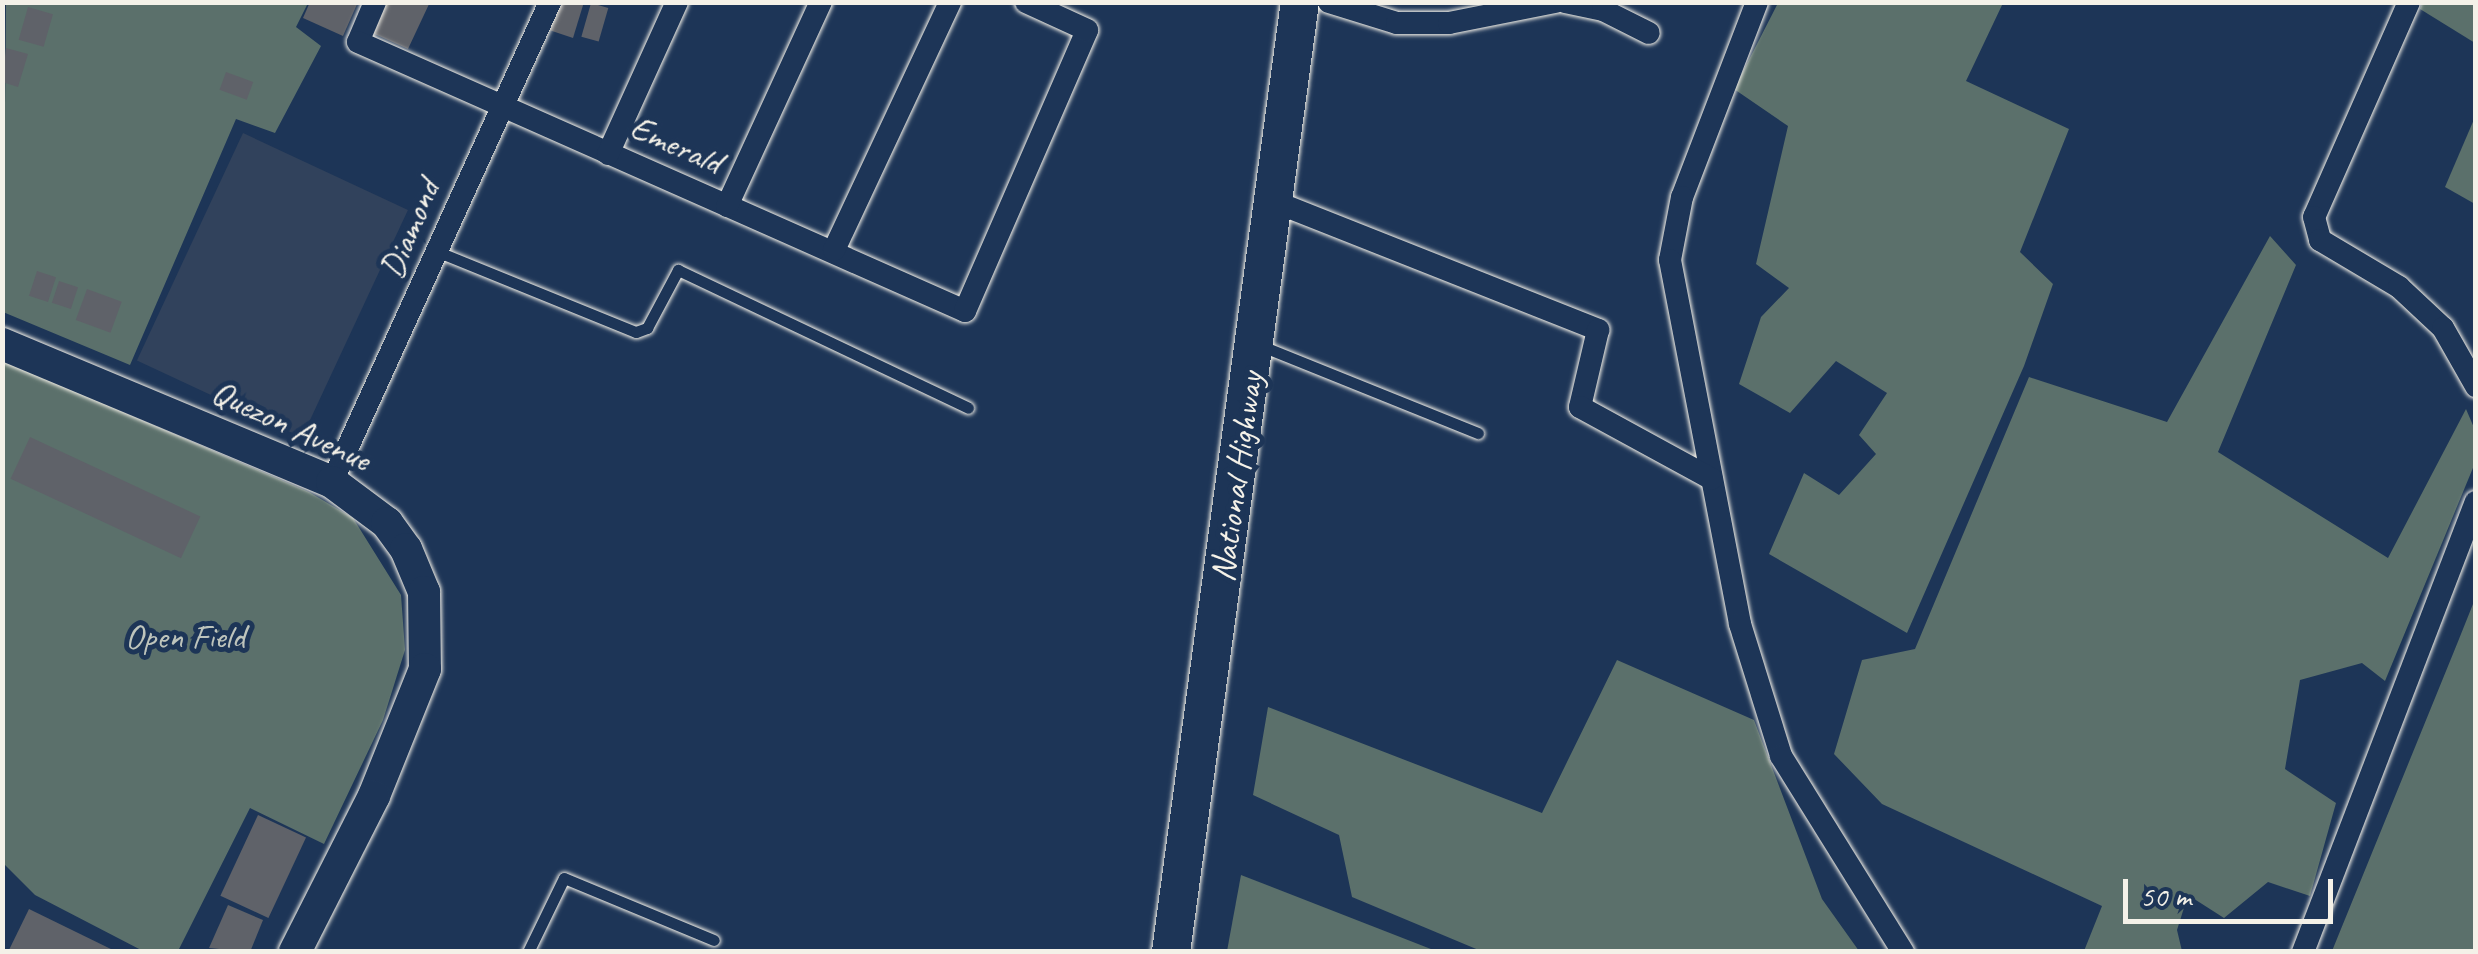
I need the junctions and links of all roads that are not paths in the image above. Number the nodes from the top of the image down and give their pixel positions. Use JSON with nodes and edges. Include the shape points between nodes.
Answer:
{"nodes":[{"id":1,"x":376,"y":2,"type":"edge"},
{"id":2,"x":550,"y":2,"type":"edge"},
{"id":3,"x":677,"y":2,"type":"edge"},
{"id":4,"x":821,"y":2,"type":"edge"},
{"id":5,"x":950,"y":2,"type":"edge"},
{"id":6,"x":1026,"y":2,"type":"edge"},
{"id":7,"x":1300,"y":2,"type":"edge"},
{"id":8,"x":1329,"y":2,"type":"edge"},
{"id":9,"x":1555,"y":2,"type":"edge"},
{"id":10,"x":1565,"y":2,"type":"edge"},
{"id":11,"x":1757,"y":2,"type":"edge"},
{"id":12,"x":2409,"y":2,"type":"edge"},
{"id":13,"x":1649,"y":33,"type":"dead end"},
{"id":14,"x":503,"y":106,"type":"junction"},
{"id":15,"x":608,"y":154,"type":"junction"},
{"id":16,"x":1273,"y":201,"type":"junction"},
{"id":17,"x":727,"y":206,"type":"junction"},
{"id":18,"x":834,"y":250,"type":"junction"},
{"id":19,"x":441,"y":253,"type":"junction"},
{"id":20,"x":1255,"y":343,"type":"junction"},
{"id":21,"x":2,"y":344,"type":"edge"},
{"id":22,"x":2476,"y":386,"type":"edge"},
{"id":23,"x":968,"y":408,"type":"dead end"},
{"id":24,"x":1478,"y":433,"type":"dead end"},
{"id":25,"x":1712,"y":479,"type":"junction"},
{"id":26,"x":332,"y":482,"type":"junction"},
{"id":27,"x":2476,"y":502,"type":"edge"},
{"id":28,"x":714,"y":940,"type":"dead end"},
{"id":29,"x":295,"y":952,"type":"edge"},
{"id":30,"x":528,"y":952,"type":"edge"},
{"id":31,"x":1171,"y":952,"type":"edge"},
{"id":32,"x":1903,"y":952,"type":"edge"},
{"id":33,"x":2304,"y":952,"type":"edge"}],
"edges":[{"from":1,"to":14,"type":"street","name":"Emerald","via":[[358,42]]},
{"from":2,"to":14,"type":"street","name":"Diamond"},
{"from":3,"to":15,"type":"street"},
{"from":4,"to":17,"type":"street"},
{"from":5,"to":18,"type":"street"},
{"from":6,"to":18,"type":"street","name":"Emerald","via":[[1087,30],[966,311]]},
{"from":7,"to":16,"type":"main road","name":"National Highway"},
{"from":8,"to":9,"type":"street","via":[[1397,24],[1449,24]]},
{"from":10,"to":13,"type":"street","via":[[1603,10]]},
{"from":11,"to":25,"type":"street","via":[[1682,197],[1670,260]]},
{"from":12,"to":22,"type":"street","via":[[2314,217],[2320,240],[2400,287],[2443,328]]},
{"from":14,"to":15,"type":"street","name":"Emerald"},
{"from":14,"to":19,"type":"street","name":"Diamond"},
{"from":15,"to":17,"type":"street","name":"Emerald"},
{"from":16,"to":20,"type":"main road","name":"National Highway"},
{"from":16,"to":25,"type":"street","via":[[1598,330],[1580,408]]},
{"from":17,"to":18,"type":"street","name":"Emerald"},
{"from":19,"to":23,"type":"lane","via":[[636,332],[647,328],[678,270]]},
{"from":19,"to":26,"type":"street","name":"Diamond"},
{"from":20,"to":24,"type":"lane"},
{"from":20,"to":31,"type":"main road","name":"National Highway"},
{"from":21,"to":26,"type":"main road","name":"Quezon Avenue"},
{"from":25,"to":32,"type":"street","via":[[1740,624],[1781,756]]},
{"from":26,"to":29,"type":"main road","name":"Quezon Avenue","via":[[386,523],[406,548],[424,592],[429,636],[410,716]]},
{"from":27,"to":33,"type":"street"},
{"from":28,"to":30,"type":"lane","via":[[564,878]]}]}
